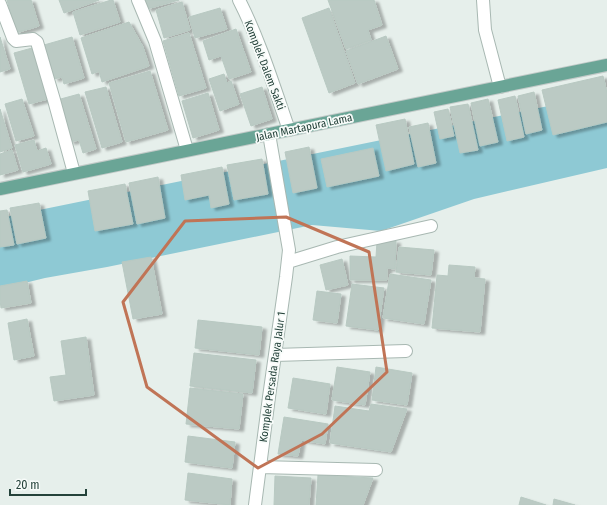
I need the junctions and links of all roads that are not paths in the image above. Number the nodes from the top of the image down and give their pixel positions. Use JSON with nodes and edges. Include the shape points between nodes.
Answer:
{"nodes":[{"id":1,"x":138,"y":0,"type":"edge"},
{"id":2,"x":238,"y":0,"type":"edge"},
{"id":3,"x":483,"y":0,"type":"edge"},
{"id":4,"x":0,"y":4,"type":"edge"},
{"id":5,"x":607,"y":65,"type":"edge"},
{"id":6,"x":500,"y":87,"type":"junction"},
{"id":7,"x":289,"y":130,"type":"junction"},
{"id":8,"x":269,"y":134,"type":"junction"},
{"id":9,"x":187,"y":150,"type":"junction"},
{"id":10,"x":74,"y":174,"type":"junction"},
{"id":11,"x":0,"y":189,"type":"edge"},
{"id":12,"x":431,"y":226,"type":"dead end"},
{"id":13,"x":289,"y":256,"type":"junction"},
{"id":14,"x":406,"y":351,"type":"dead end"},
{"id":15,"x":275,"y":355,"type":"junction"},
{"id":16,"x":260,"y":467,"type":"junction"},
{"id":17,"x":376,"y":470,"type":"dead end"},
{"id":18,"x":256,"y":505,"type":"edge"}],
"edges":[{"from":1,"to":9,"type":"street","via":[[155,41]]},
{"from":2,"to":7,"type":"street","name":"Komplek Dalem Sakti","via":[[260,50]]},
{"from":3,"to":6,"type":"street","via":[[485,30]]},
{"from":4,"to":10,"type":"street","via":[[13,38],[16,41],[33,39],[37,42]]},
{"from":5,"to":6,"type":"main road","name":"Jalan Martapura Lama"},
{"from":6,"to":7,"type":"main road","name":"Jalan Martapura Lama"},
{"from":7,"to":8,"type":"main road","name":"Jalan Martapura Lama"},
{"from":8,"to":9,"type":"main road","name":"Jalan Martapura Lama"},
{"from":8,"to":13,"type":"street","name":"Komplek Persada Raya Jalur 1"},
{"from":9,"to":10,"type":"main road","name":"Jalan Martapura Lama"},
{"from":10,"to":11,"type":"main road","name":"Jalan Martapura Lama"},
{"from":12,"to":13,"type":"street","via":[[337,248]]},
{"from":13,"to":15,"type":"street","name":"Komplek Persada Raya Jalur 1"},
{"from":14,"to":15,"type":"street"},
{"from":15,"to":16,"type":"street","name":"Komplek Persada Raya Jalur 1"},
{"from":16,"to":17,"type":"street"},
{"from":16,"to":18,"type":"street","name":"Komplek Persada Raya Jalur 1"}]}
